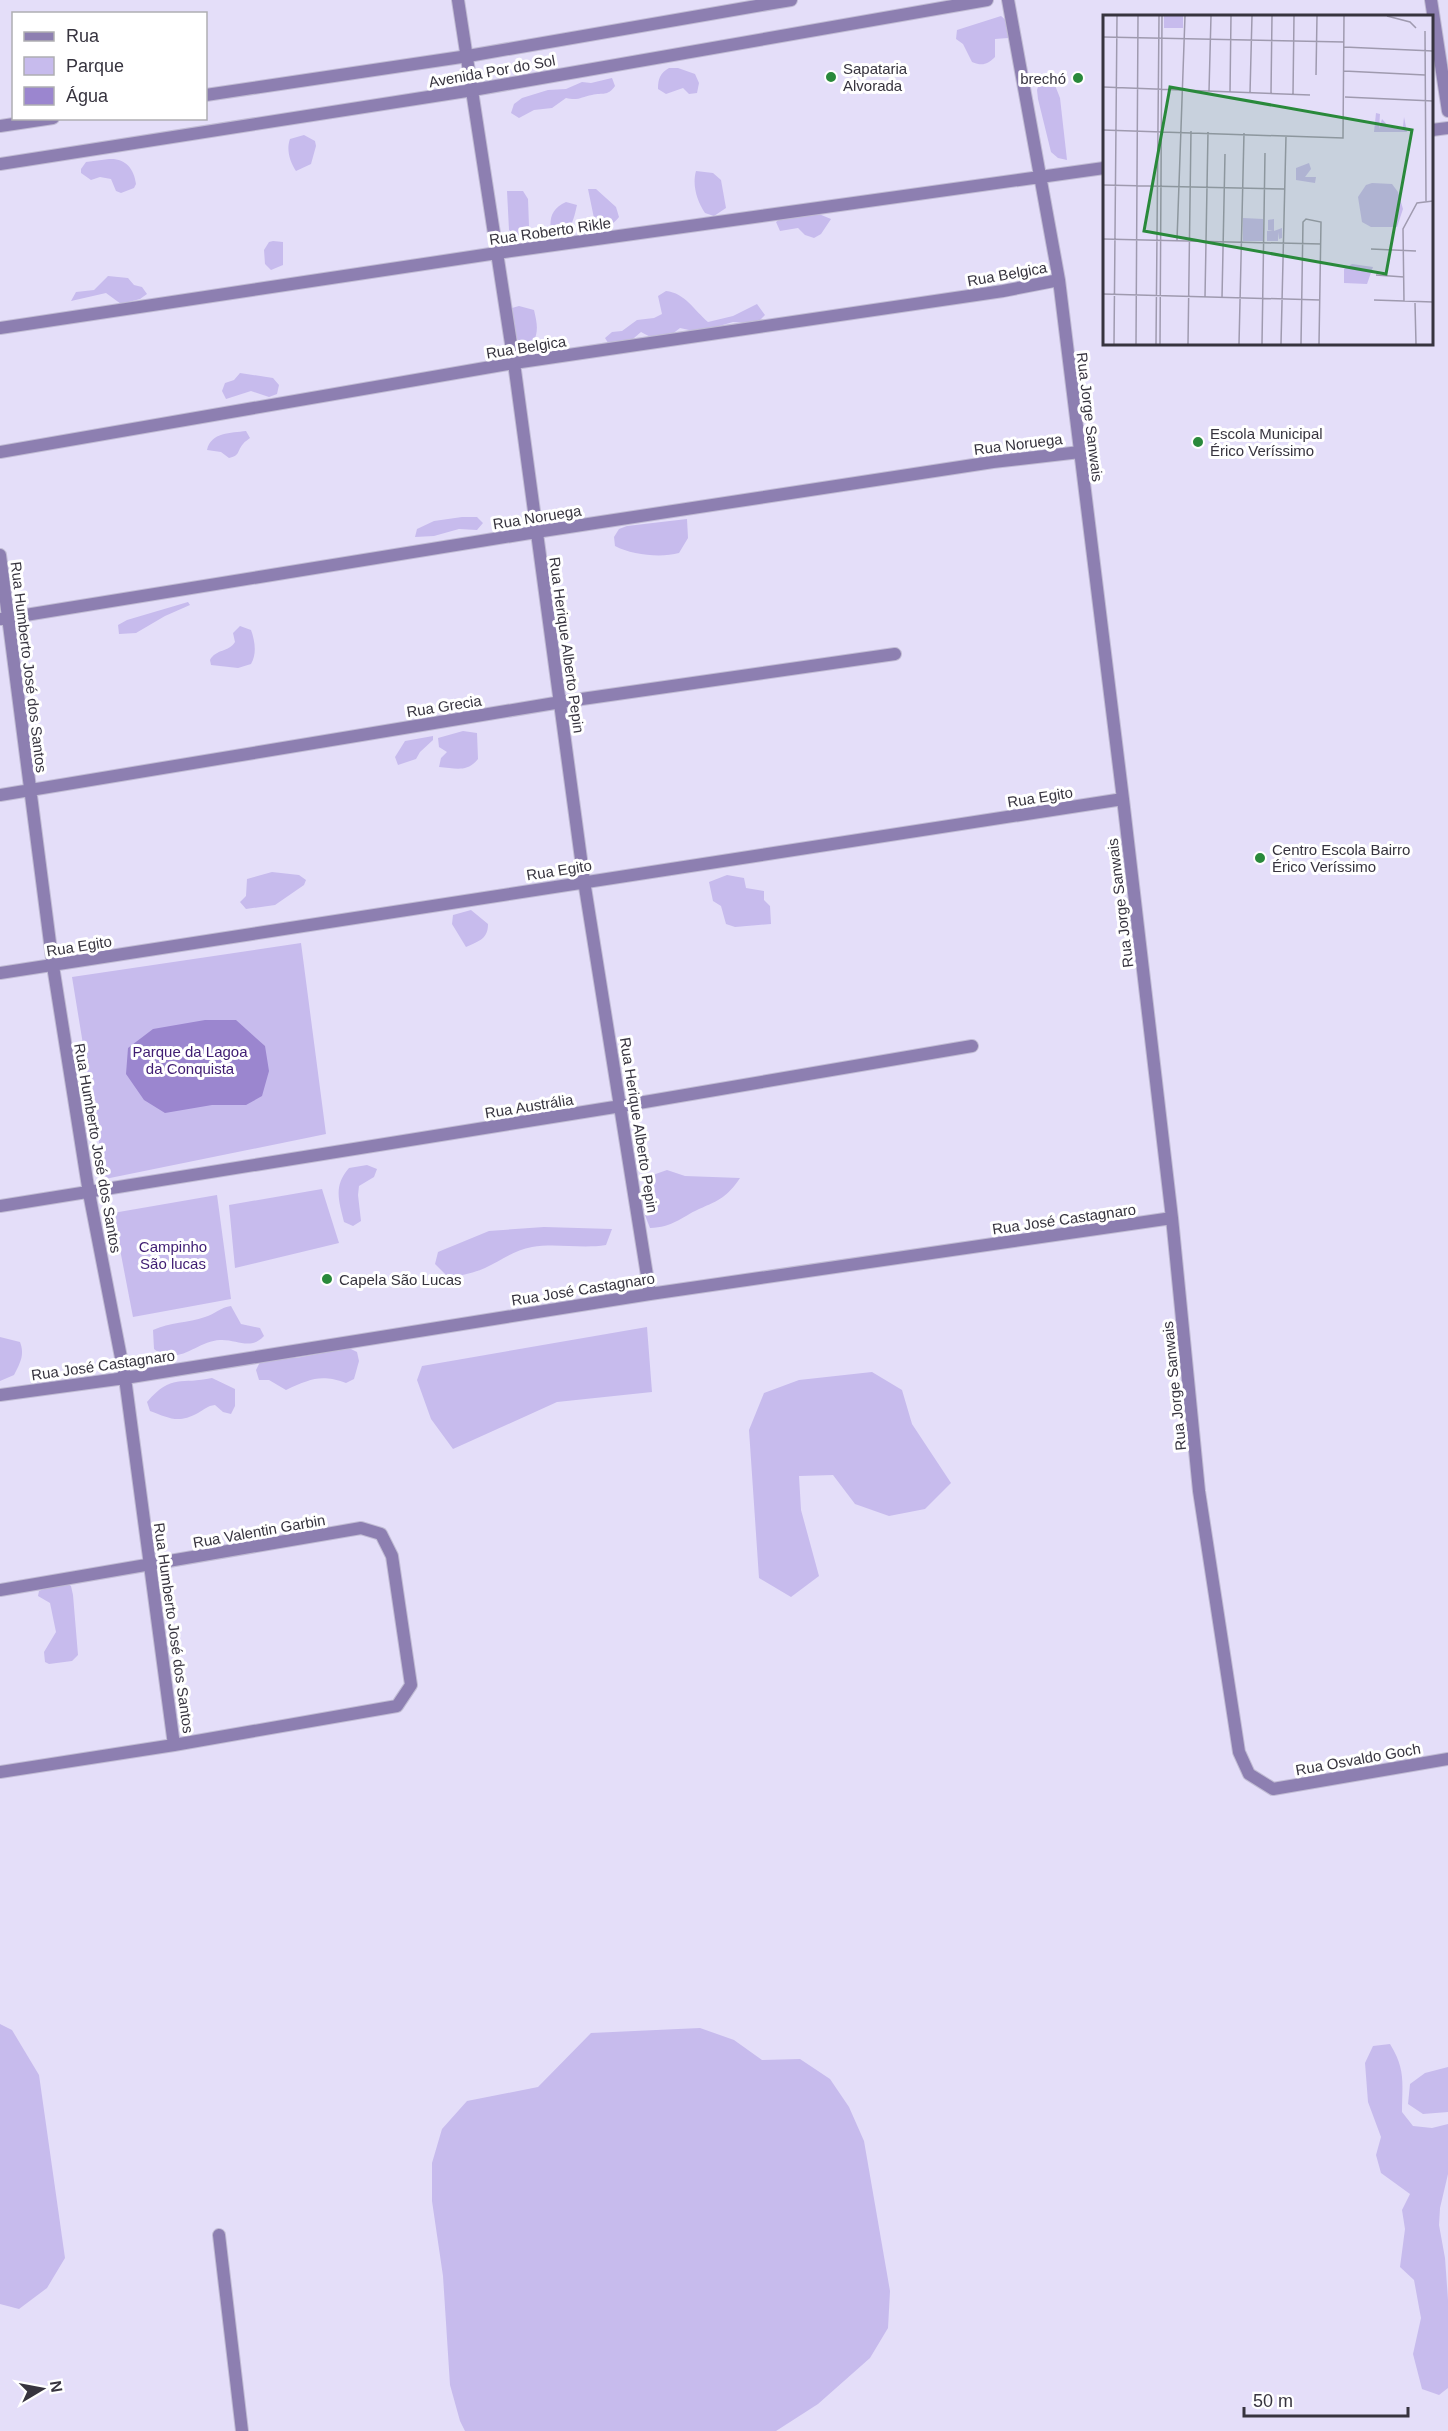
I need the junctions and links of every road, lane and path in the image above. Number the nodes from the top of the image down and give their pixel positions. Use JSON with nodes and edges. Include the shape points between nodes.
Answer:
{"nodes":[{"id":1,"x":459,"y":0,"type":"edge"},
{"id":2,"x":791,"y":0,"type":"edge"},
{"id":3,"x":987,"y":0,"type":"edge"},
{"id":4,"x":1008,"y":0,"type":"edge"},
{"id":5,"x":1431,"y":0,"type":"edge"},
{"id":6,"x":468,"y":56,"type":"junction"},
{"id":7,"x":473,"y":90,"type":"junction"},
{"id":8,"x":207,"y":95,"type":"edge"},
{"id":9,"x":1448,"y":111,"type":"edge"},
{"id":10,"x":40,"y":120,"type":"edge"},
{"id":11,"x":0,"y":126,"type":"edge"},
{"id":12,"x":1448,"y":128,"type":"edge"},
{"id":13,"x":1433,"y":130,"type":"edge"},
{"id":14,"x":0,"y":164,"type":"edge"},
{"id":15,"x":1103,"y":168,"type":"edge"},
{"id":16,"x":1040,"y":176,"type":"junction"},
{"id":17,"x":497,"y":253,"type":"junction"},
{"id":18,"x":1059,"y":280,"type":"junction"},
{"id":19,"x":0,"y":328,"type":"edge"},
{"id":20,"x":514,"y":363,"type":"junction"},
{"id":21,"x":0,"y":452,"type":"edge"},
{"id":22,"x":1080,"y":452,"type":"junction"},
{"id":23,"x":536,"y":532,"type":"junction"},
{"id":24,"x":0,"y":555,"type":"edge"},
{"id":25,"x":4,"y":618,"type":"edge"},
{"id":26,"x":895,"y":654,"type":"dead end"},
{"id":27,"x":561,"y":702,"type":"junction"},
{"id":28,"x":30,"y":790,"type":"junction"},
{"id":29,"x":0,"y":795,"type":"edge"},
{"id":30,"x":1123,"y":799,"type":"junction"},
{"id":31,"x":584,"y":881,"type":"junction"},
{"id":32,"x":52,"y":966,"type":"junction"},
{"id":33,"x":0,"y":973,"type":"edge"},
{"id":34,"x":972,"y":1046,"type":"dead end"},
{"id":35,"x":621,"y":1106,"type":"junction"},
{"id":36,"x":89,"y":1193,"type":"junction"},
{"id":37,"x":0,"y":1206,"type":"edge"},
{"id":38,"x":1172,"y":1218,"type":"junction"},
{"id":39,"x":650,"y":1294,"type":"junction"},
{"id":40,"x":125,"y":1378,"type":"junction"},
{"id":41,"x":0,"y":1395,"type":"edge"},
{"id":42,"x":151,"y":1566,"type":"junction"},
{"id":43,"x":0,"y":1590,"type":"edge"},
{"id":44,"x":174,"y":1745,"type":"junction"},
{"id":45,"x":1448,"y":1759,"type":"edge"},
{"id":46,"x":0,"y":1772,"type":"edge"},
{"id":47,"x":1273,"y":1789,"type":"joint"},
{"id":48,"x":219,"y":2235,"type":"dead end"},
{"id":49,"x":242,"y":2431,"type":"edge"}],
"edges":[{"from":1,"to":6,"type":"street","name":"Rua Herique Alberto Pepin"},
{"from":2,"to":6,"type":"street","name":"Avenida Por do Sol"},
{"from":3,"to":7,"type":"street","name":"Avenida Por do Sol"},
{"from":4,"to":16,"type":"street","name":"Rua Jorge Sanwais"},
{"from":5,"to":9,"type":"street"},
{"from":6,"to":7,"type":"street","name":"Rua Herique Alberto Pepin"},
{"from":6,"to":8,"type":"street","name":"Avenida Por do Sol"},
{"from":7,"to":14,"type":"street","name":"Avenida Por do Sol"},
{"from":7,"to":17,"type":"street","name":"Rua Herique Alberto Pepin"},
{"from":10,"to":11,"type":"street"},
{"from":12,"to":13,"type":"street"},
{"from":15,"to":16,"type":"street","name":"Rua Roberto Rikle"},
{"from":16,"to":17,"type":"street","name":"Rua Roberto Rikle"},
{"from":16,"to":18,"type":"street","name":"Rua Jorge Sanwais"},
{"from":17,"to":19,"type":"street","name":"Rua Roberto Rikle"},
{"from":17,"to":20,"type":"street","name":"Rua Herique Alberto Pepin"},
{"from":18,"to":20,"type":"street","name":"Rua Belgica"},
{"from":18,"to":22,"type":"street","name":"Rua Jorge Sanwais"},
{"from":20,"to":21,"type":"street","name":"Rua Belgica"},
{"from":20,"to":23,"type":"street","name":"Rua Herique Alberto Pepin"},
{"from":22,"to":23,"type":"street","name":"Rua Noruega"},
{"from":22,"to":30,"type":"street","name":"Rua Jorge Sanwais"},
{"from":23,"to":25,"type":"street","name":"Rua Noruega"},
{"from":23,"to":27,"type":"street","name":"Rua Herique Alberto Pepin"},
{"from":24,"to":25,"type":"street","name":"Rua Humberto José dos Santos"},
{"from":25,"to":28,"type":"street","name":"Rua Humberto José dos Santos"},
{"from":26,"to":27,"type":"street","name":"Rua Grecia"},
{"from":27,"to":28,"type":"street","name":"Rua Grecia"},
{"from":27,"to":31,"type":"street","name":"Rua Herique Alberto Pepin"},
{"from":28,"to":29,"type":"street","name":"Rua Grecia"},
{"from":28,"to":32,"type":"street","name":"Rua Humberto José dos Santos"},
{"from":30,"to":31,"type":"street","name":"Rua Egito"},
{"from":30,"to":38,"type":"street","name":"Rua Jorge Sanwais"},
{"from":31,"to":32,"type":"street","name":"Rua Egito"},
{"from":31,"to":35,"type":"street","name":"Rua Herique Alberto Pepin"},
{"from":32,"to":33,"type":"street","name":"Rua Egito"},
{"from":32,"to":36,"type":"street","name":"Rua Humberto José dos Santos"},
{"from":34,"to":35,"type":"street","name":"Rua Austrália"},
{"from":35,"to":36,"type":"street","name":"Rua Austrália"},
{"from":35,"to":39,"type":"street","name":"Rua Herique Alberto Pepin"},
{"from":36,"to":37,"type":"street","name":"Rua Austrália"},
{"from":36,"to":40,"type":"street","name":"Rua Humberto José dos Santos"},
{"from":38,"to":39,"type":"street","name":"Rua José Castagnaro"},
{"from":38,"to":47,"type":"street","name":"Rua Jorge Sanwais","via":[[1199,1491],[1239,1752],[1249,1774]]},
{"from":39,"to":40,"type":"street","name":"Rua José Castagnaro"},
{"from":40,"to":41,"type":"street","name":"Rua José Castagnaro"},
{"from":40,"to":42,"type":"street","name":"Rua Humberto José dos Santos"},
{"from":42,"to":43,"type":"street","name":"Rua Valentin Garbin"},
{"from":42,"to":44,"type":"street","name":"Rua Humberto José dos Santos"},
{"from":42,"to":44,"type":"street","name":"Rua Valentin Garbin","via":[[361,1528],[381,1534],[392,1556],[411,1685],[397,1706]]},
{"from":44,"to":46,"type":"street"},
{"from":45,"to":47,"type":"street","name":"Rua Osvaldo Goch"},
{"from":48,"to":49,"type":"street"}]}
